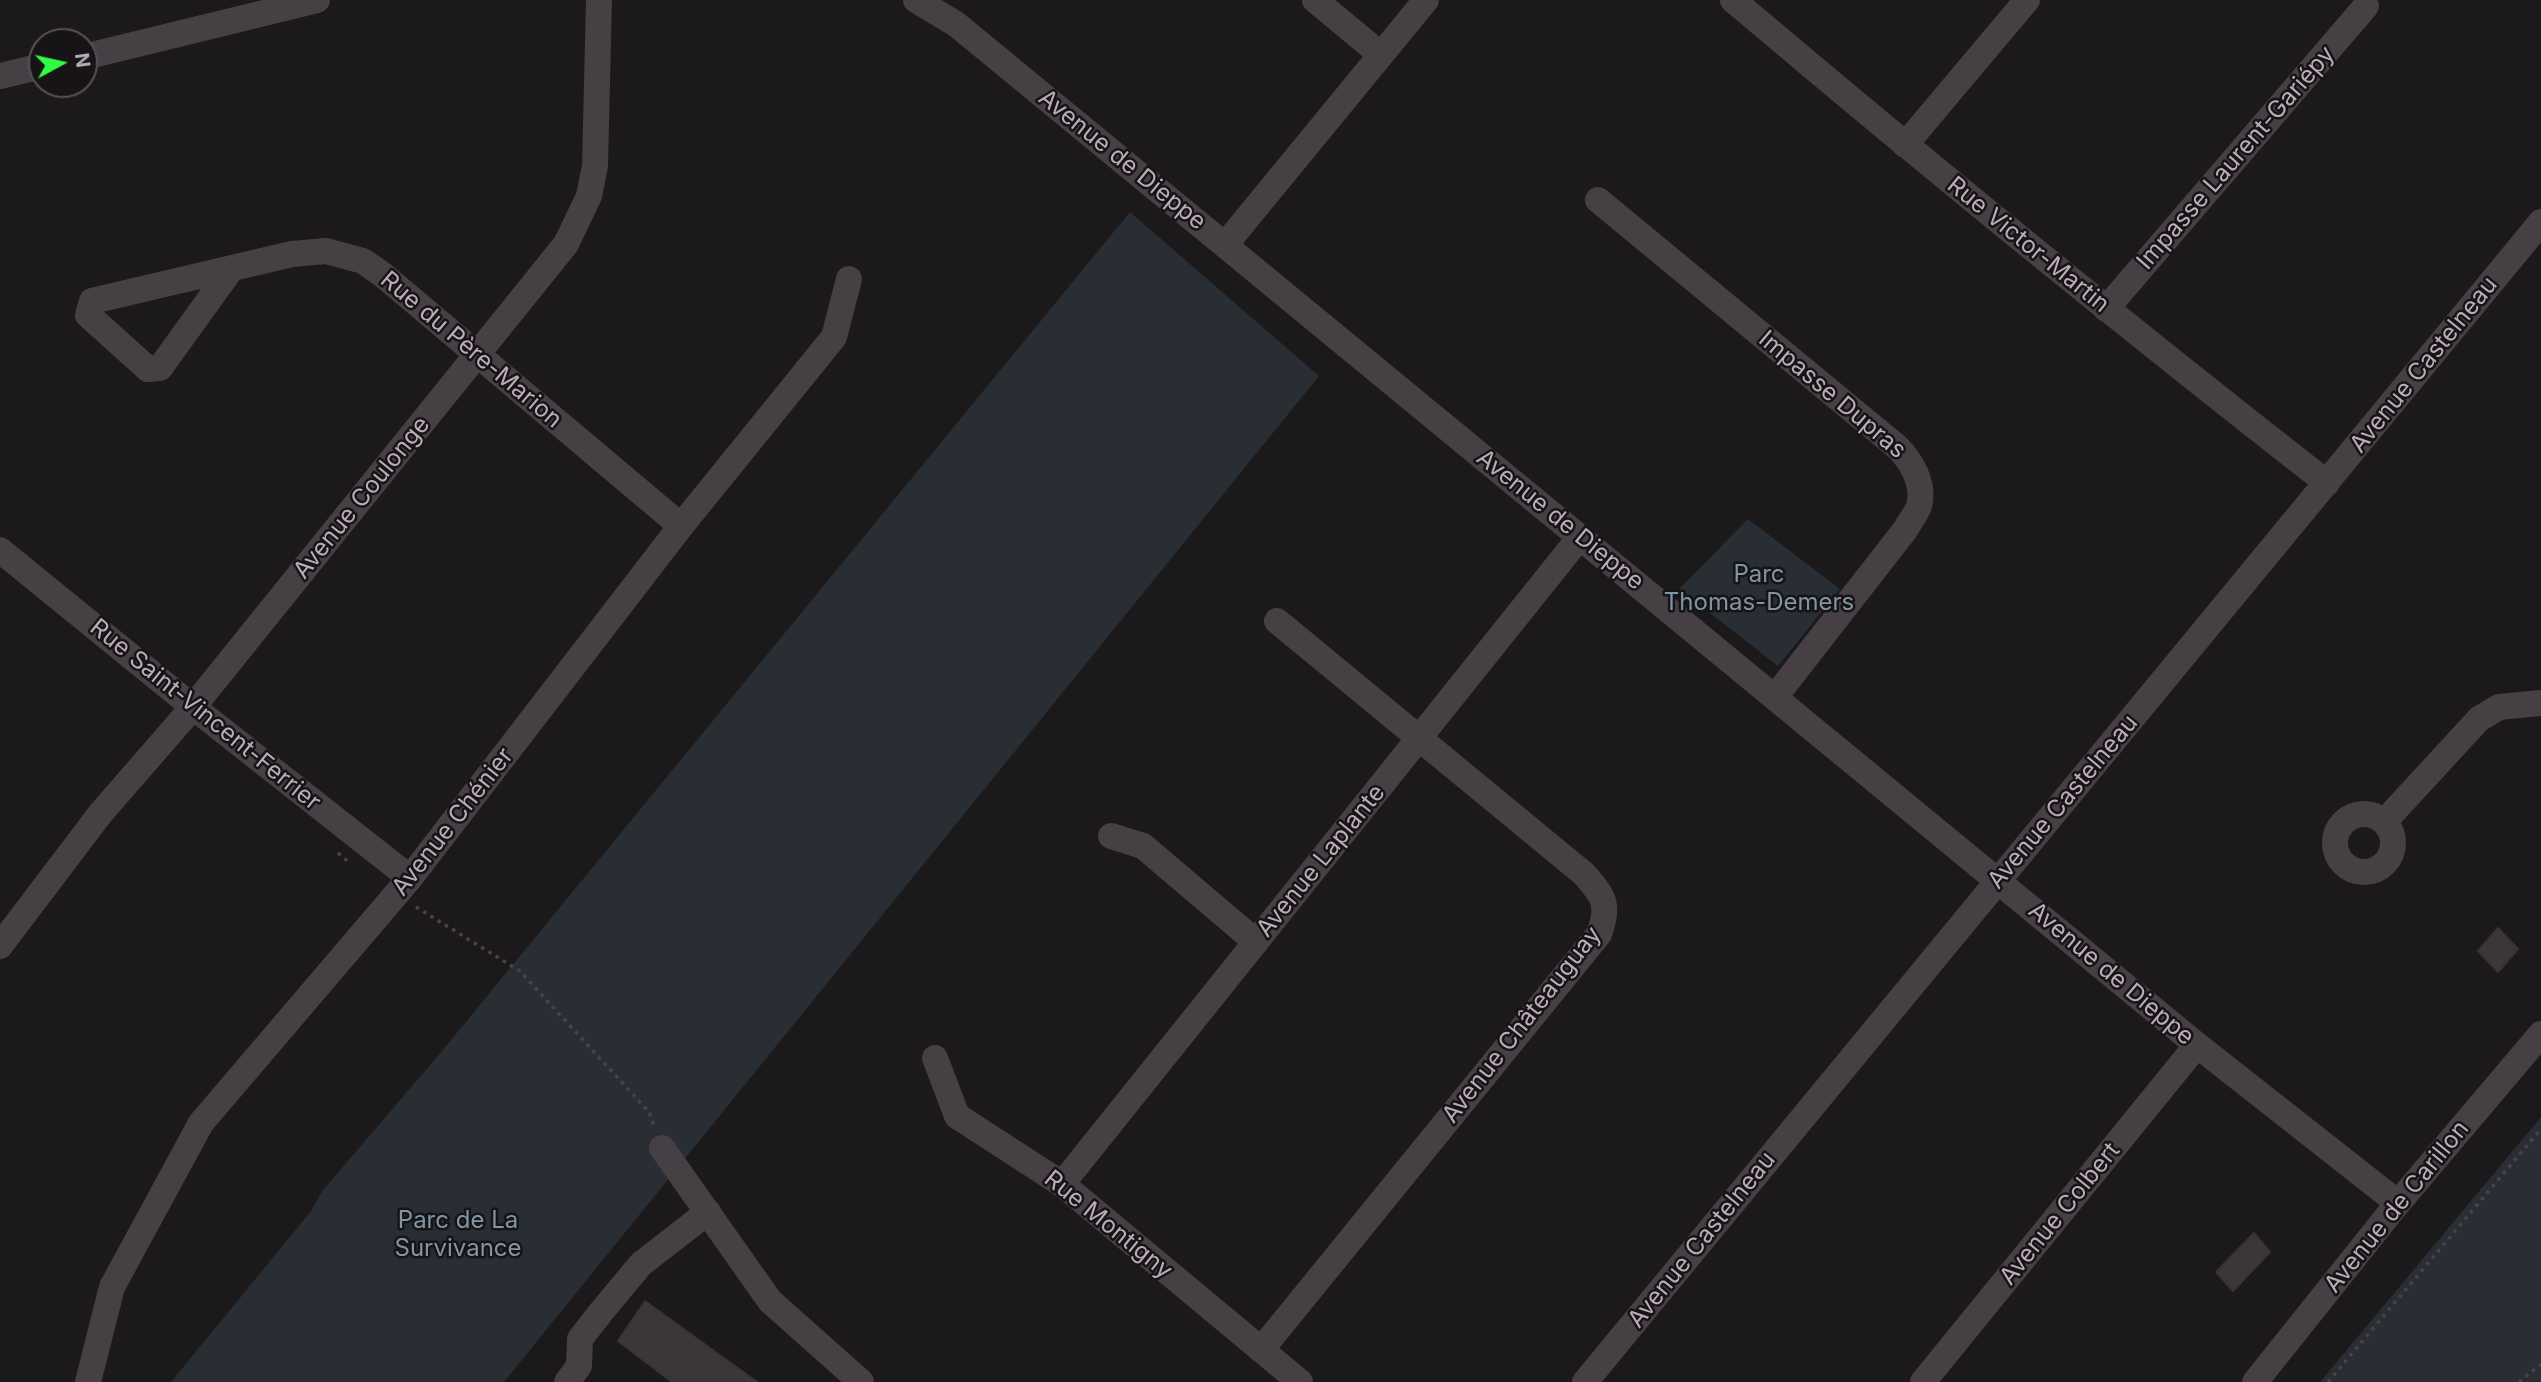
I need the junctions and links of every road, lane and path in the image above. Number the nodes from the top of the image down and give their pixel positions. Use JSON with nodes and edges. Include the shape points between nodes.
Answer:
{"nodes":[{"id":1,"x":317,"y":0,"type":"edge"},
{"id":2,"x":599,"y":0,"type":"edge"},
{"id":3,"x":916,"y":0,"type":"edge"},
{"id":4,"x":1315,"y":0,"type":"edge"},
{"id":5,"x":1426,"y":0,"type":"edge"},
{"id":6,"x":1733,"y":0,"type":"edge"},
{"id":7,"x":2027,"y":0,"type":"edge"},
{"id":8,"x":2366,"y":6,"type":"dead end"},
{"id":9,"x":98,"y":54,"type":"edge"},
{"id":10,"x":1380,"y":54,"type":"junction"},
{"id":11,"x":28,"y":69,"type":"edge"},
{"id":12,"x":0,"y":76,"type":"edge"},
{"id":13,"x":1905,"y":145,"type":"junction"},
{"id":14,"x":1598,"y":200,"type":"dead end"},
{"id":15,"x":2541,"y":222,"type":"edge"},
{"id":16,"x":1225,"y":245,"type":"junction"},
{"id":17,"x":232,"y":268,"type":"junction"},
{"id":18,"x":849,"y":279,"type":"dead end"},
{"id":19,"x":2106,"y":309,"type":"junction"},
{"id":20,"x":478,"y":355,"type":"junction"},
{"id":21,"x":2327,"y":483,"type":"junction"},
{"id":22,"x":681,"y":526,"type":"junction"},
{"id":23,"x":1580,"y":537,"type":"junction"},
{"id":24,"x":0,"y":550,"type":"edge"},
{"id":25,"x":1277,"y":621,"type":"dead end"},
{"id":26,"x":1774,"y":697,"type":"junction"},
{"id":27,"x":2541,"y":703,"type":"edge"},
{"id":28,"x":193,"y":707,"type":"junction"},
{"id":29,"x":1420,"y":737,"type":"junction"},
{"id":30,"x":2385,"y":821,"type":"dead end"},
{"id":31,"x":1111,"y":835,"type":"dead end"},
{"id":32,"x":410,"y":878,"type":"junction"},
{"id":33,"x":1998,"y":880,"type":"junction"},
{"id":34,"x":1256,"y":942,"type":"junction"},
{"id":35,"x":0,"y":946,"type":"edge"},
{"id":36,"x":2541,"y":1034,"type":"edge"},
{"id":37,"x":2197,"y":1045,"type":"junction"},
{"id":38,"x":935,"y":1058,"type":"dead end"},
{"id":39,"x":2541,"y":1129,"type":"edge"},
{"id":40,"x":662,"y":1148,"type":"dead end"},
{"id":41,"x":1062,"y":1184,"type":"junction"},
{"id":42,"x":2398,"y":1203,"type":"junction"},
{"id":43,"x":708,"y":1212,"type":"junction"},
{"id":44,"x":1261,"y":1350,"type":"junction"},
{"id":45,"x":2541,"y":1364,"type":"edge"},
{"id":46,"x":88,"y":1382,"type":"edge"},
{"id":47,"x":567,"y":1382,"type":"edge"},
{"id":48,"x":861,"y":1382,"type":"edge"},
{"id":49,"x":1300,"y":1382,"type":"edge"},
{"id":50,"x":1585,"y":1382,"type":"edge"},
{"id":51,"x":1923,"y":1382,"type":"edge"},
{"id":52,"x":2255,"y":1382,"type":"edge"},
{"id":53,"x":2328,"y":1382,"type":"edge"},
{"id":54,"x":2519,"y":1382,"type":"edge"}],
"edges":[{"from":1,"to":9,"type":"street"},
{"from":2,"to":20,"type":"street","name":"Avenue Coulonge","via":[[598,129],[589,196],[566,244]]},
{"from":3,"to":16,"type":"street","name":"Avenue de Dieppe","via":[[956,24]]},
{"from":4,"to":10,"type":"street"},
{"from":5,"to":10,"type":"street"},
{"from":6,"to":13,"type":"street","name":"Rue Victor-Martin"},
{"from":7,"to":13,"type":"street"},
{"from":8,"to":19,"type":"street","name":"Impasse Laurent-Gariépy"},
{"from":10,"to":16,"type":"street"},
{"from":11,"to":12,"type":"street"},
{"from":13,"to":19,"type":"street","name":"Rue Victor-Martin"},
{"from":14,"to":26,"type":"street","name":"Impasse Dupras","via":[[1896,446],[1909,458],[1919,484],[1919,505],[1905,530]]},
{"from":15,"to":21,"type":"street","name":"Avenue Castelneau"},
{"from":16,"to":23,"type":"street","name":"Avenue de Dieppe"},
{"from":17,"to":17,"type":"street","name":"Rue du Père-Marion","via":[[92,301],[88,315],[148,369],[160,368]]},
{"from":17,"to":20,"type":"street","name":"Rue du Père-Marion","via":[[326,251],[363,261]]},
{"from":18,"to":22,"type":"street","name":"Avenue Chénier","via":[[834,337]]},
{"from":19,"to":21,"type":"street","name":"Rue Victor-Martin"},
{"from":20,"to":22,"type":"street","name":"Rue du Père-Marion"},
{"from":20,"to":28,"type":"street","name":"Avenue Coulonge"},
{"from":21,"to":33,"type":"street","name":"Avenue Castelneau"},
{"from":22,"to":32,"type":"street","name":"Avenue Chénier"},
{"from":23,"to":26,"type":"street","name":"Avenue de Dieppe"},
{"from":23,"to":29,"type":"street","name":"Avenue Laplante"},
{"from":24,"to":28,"type":"street","name":"Rue Saint-Vincent-Ferrier"},
{"from":25,"to":29,"type":"street","name":"Avenue Châteauguay"},
{"from":26,"to":33,"type":"street","name":"Avenue de Dieppe"},
{"from":27,"to":30,"type":"street","via":[[2499,708],[2479,719]]},
{"from":28,"to":32,"type":"street","name":"Rue Saint-Vincent-Ferrier"},
{"from":28,"to":35,"type":"street","name":"Avenue Coulonge","via":[[100,814]]},
{"from":29,"to":34,"type":"street","name":"Avenue Laplante"},
{"from":29,"to":44,"type":"street","name":"Avenue Châteauguay","via":[[1584,874],[1597,889],[1606,915],[1599,934]]},
{"from":31,"to":34,"type":"street","via":[[1143,846]]},
{"from":32,"to":46,"type":"street","name":"Avenue Chénier","via":[[201,1123],[112,1287]]},
{"from":33,"to":37,"type":"street","name":"Avenue de Dieppe"},
{"from":33,"to":50,"type":"street","name":"Avenue Castelneau"},
{"from":34,"to":41,"type":"street","name":"Avenue Laplante"},
{"from":36,"to":42,"type":"street","name":"Avenue de Carillon"},
{"from":37,"to":42,"type":"street","name":"Avenue de Dieppe"},
{"from":37,"to":51,"type":"street","name":"Avenue Colbert"},
{"from":38,"to":41,"type":"street","name":"Rue Montigny","via":[[957,1115]]},
{"from":39,"to":53,"type":"path"},
{"from":40,"to":43,"type":"street"},
{"from":41,"to":44,"type":"street","name":"Rue Montigny"},
{"from":42,"to":52,"type":"street","name":"Avenue de Carillon"},
{"from":43,"to":47,"type":"street","via":[[641,1264],[601,1312],[580,1339],[579,1366]]},
{"from":43,"to":48,"type":"street","via":[[770,1301]]},
{"from":44,"to":49,"type":"street","name":"Rue Montigny"},
{"from":45,"to":54,"type":"path"}]}
